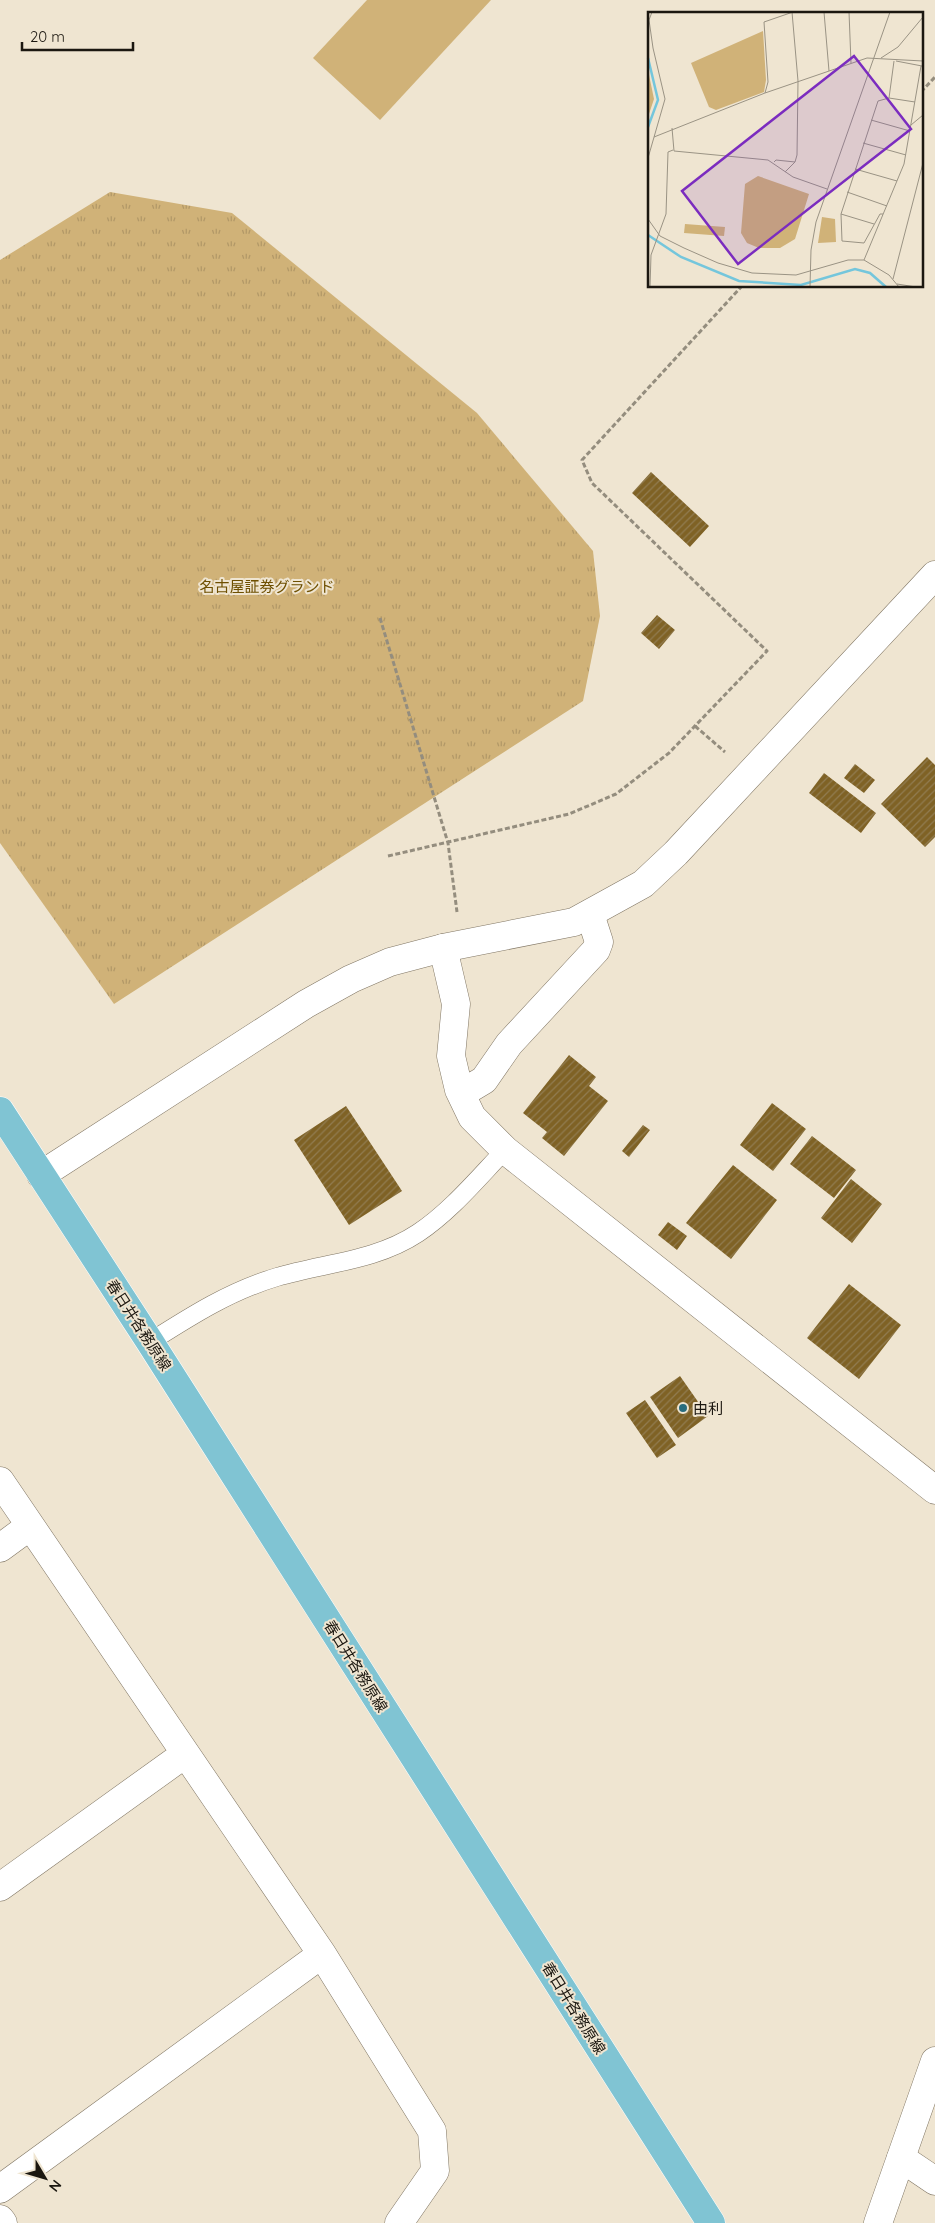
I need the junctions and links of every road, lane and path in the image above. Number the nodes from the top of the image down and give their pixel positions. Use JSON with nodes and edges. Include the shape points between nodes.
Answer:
{"nodes":[{"id":1,"x":935,"y":77,"type":"edge"},
{"id":2,"x":922,"y":91,"type":"edge"},
{"id":3,"x":740,"y":288,"type":"edge"},
{"id":4,"x":935,"y":575,"type":"edge"},
{"id":5,"x":380,"y":618,"type":"dead end"},
{"id":6,"x":695,"y":726,"type":"junction"},
{"id":7,"x":729,"y":756,"type":"dead end"},
{"id":8,"x":448,"y":842,"type":"junction"},
{"id":9,"x":388,"y":856,"type":"dead end"},
{"id":10,"x":458,"y":912,"type":"dead end"},
{"id":11,"x":590,"y":914,"type":"junction"},
{"id":12,"x":443,"y":948,"type":"junction"},
{"id":13,"x":459,"y":1090,"type":"junction"},
{"id":14,"x":0,"y":1111,"type":"edge"},
{"id":15,"x":505,"y":1150,"type":"junction"},
{"id":16,"x":41,"y":1175,"type":"junction"},
{"id":17,"x":150,"y":1342,"type":"junction"},
{"id":18,"x":0,"y":1481,"type":"edge"},
{"id":19,"x":935,"y":1490,"type":"edge"},
{"id":20,"x":30,"y":1526,"type":"junction"},
{"id":21,"x":0,"y":1548,"type":"edge"},
{"id":22,"x":185,"y":1754,"type":"junction"},
{"id":23,"x":0,"y":1887,"type":"edge"},
{"id":24,"x":322,"y":1954,"type":"junction"},
{"id":25,"x":935,"y":2061,"type":"edge"},
{"id":26,"x":901,"y":2158,"type":"junction"},
{"id":27,"x":935,"y":2181,"type":"edge"},
{"id":28,"x":0,"y":2189,"type":"edge"},
{"id":29,"x":0,"y":2219,"type":"edge"},
{"id":30,"x":3,"y":2223,"type":"edge"},
{"id":31,"x":399,"y":2223,"type":"edge"},
{"id":32,"x":711,"y":2223,"type":"edge"},
{"id":33,"x":878,"y":2223,"type":"edge"}],
"edges":[{"from":1,"to":2,"type":"path"},
{"from":3,"to":6,"type":"path","via":[[582,460],[592,483],[767,651]]},
{"from":4,"to":11,"type":"street","via":[[676,853],[643,884]]},
{"from":5,"to":8,"type":"path"},
{"from":6,"to":7,"type":"path"},
{"from":6,"to":8,"type":"path","via":[[670,753],[616,794],[569,814]]},
{"from":8,"to":9,"type":"path"},
{"from":8,"to":10,"type":"path"},
{"from":11,"to":12,"type":"street","via":[[574,922]]},
{"from":11,"to":13,"type":"street","via":[[599,942],[596,950],[509,1044],[484,1080]]},
{"from":12,"to":13,"type":"street","via":[[456,1004],[451,1056]]},
{"from":12,"to":16,"type":"street","via":[[390,962],[306,1004]]},
{"from":13,"to":15,"type":"street","via":[[472,1117]]},
{"from":14,"to":16,"type":"main road","name":"春日井各務原線"},
{"from":15,"to":17,"type":"lane","via":[[457,1200],[418,1233],[385,1250],[245,1287]]},
{"from":15,"to":19,"type":"street"},
{"from":16,"to":17,"type":"main road","name":"春日井各務原線"},
{"from":17,"to":32,"type":"main road","name":"春日井各務原線"},
{"from":18,"to":20,"type":"street"},
{"from":20,"to":21,"type":"street"},
{"from":20,"to":22,"type":"street"},
{"from":22,"to":23,"type":"street"},
{"from":22,"to":24,"type":"street"},
{"from":24,"to":28,"type":"street"},
{"from":24,"to":31,"type":"street","via":[[432,2131],[435,2171]]},
{"from":25,"to":26,"type":"street"},
{"from":26,"to":27,"type":"street"},
{"from":26,"to":33,"type":"street"},
{"from":29,"to":30,"type":"street"}]}
